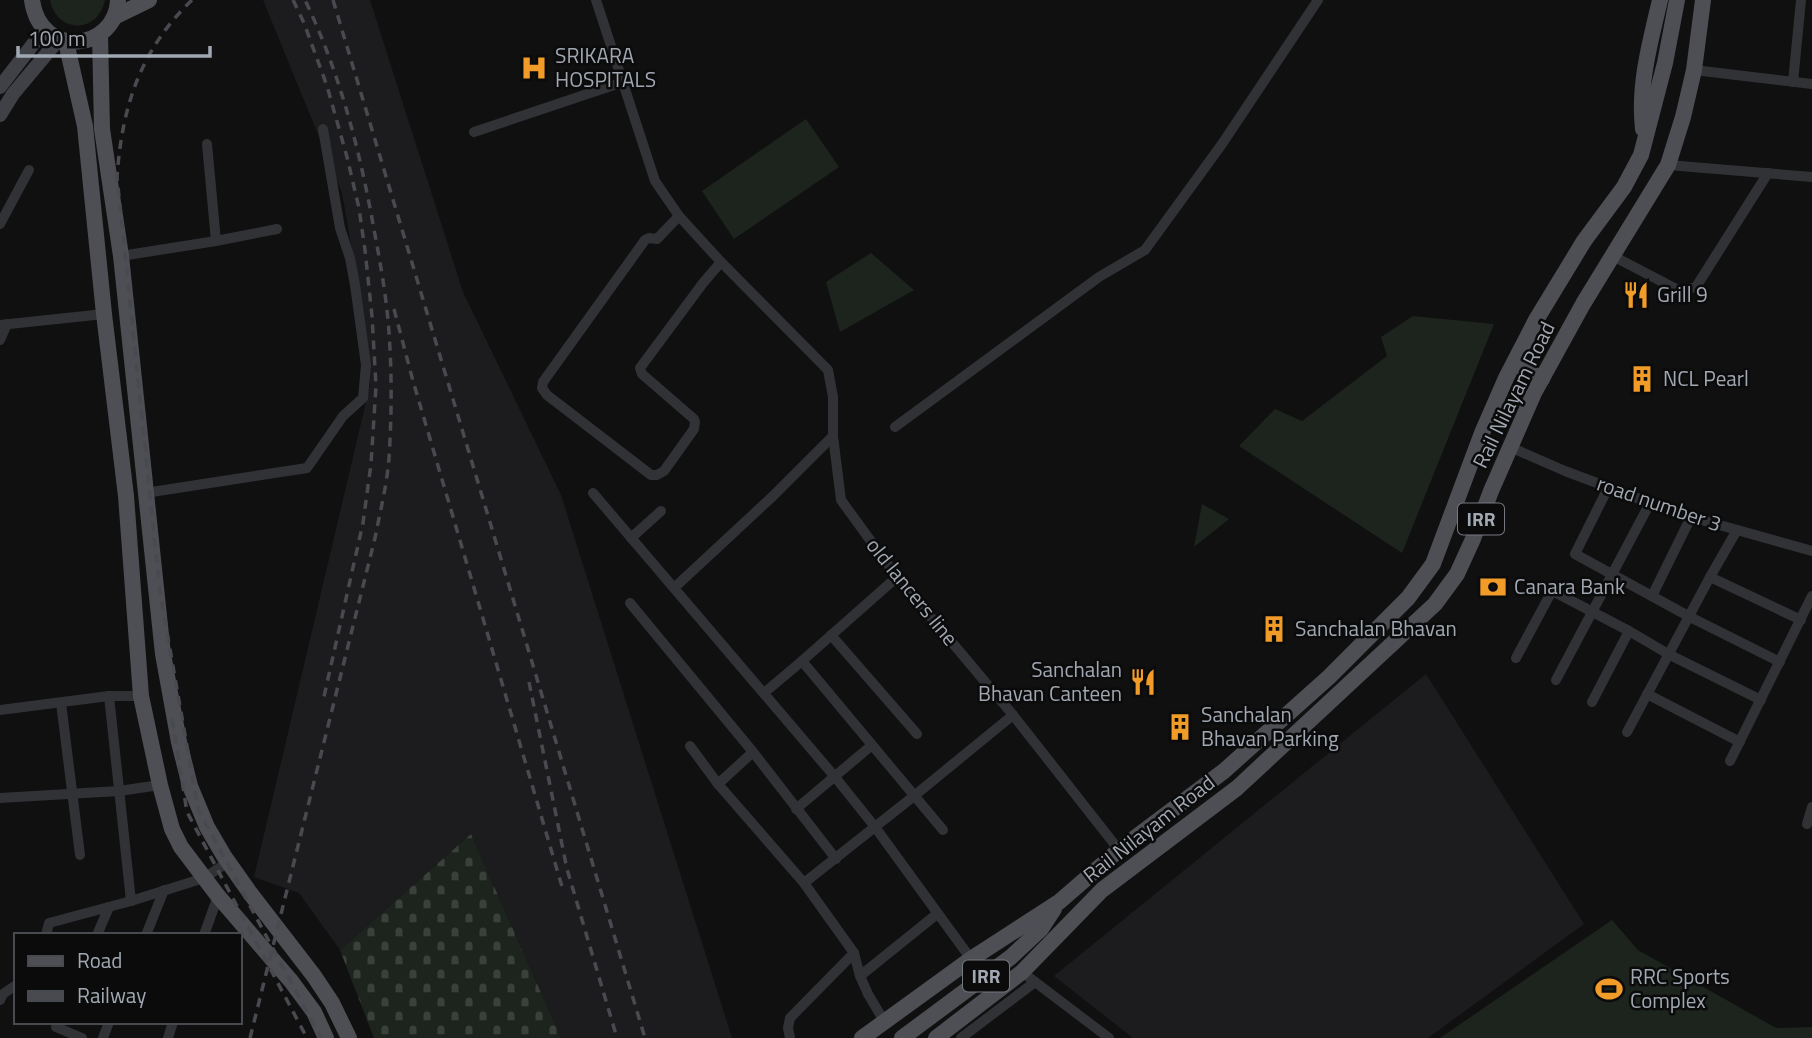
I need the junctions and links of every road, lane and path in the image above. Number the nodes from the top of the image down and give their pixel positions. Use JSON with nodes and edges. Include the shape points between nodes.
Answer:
{"nodes":[{"id":1,"x":17,"y":0,"type":"edge"},
{"id":2,"x":118,"y":0,"type":"edge"},
{"id":3,"x":149,"y":0,"type":"edge"},
{"id":4,"x":596,"y":0,"type":"edge"},
{"id":5,"x":1318,"y":0,"type":"edge"},
{"id":6,"x":1660,"y":0,"type":"edge"},
{"id":7,"x":1677,"y":0,"type":"edge"},
{"id":8,"x":1703,"y":0,"type":"edge"},
{"id":9,"x":1801,"y":0,"type":"edge"},
{"id":10,"x":32,"y":4,"type":"edge"},
{"id":11,"x":114,"y":17,"type":"junction"},
{"id":12,"x":100,"y":34,"type":"junction"},
{"id":13,"x":56,"y":37,"type":"junction"},
{"id":14,"x":1694,"y":70,"type":"junction"},
{"id":15,"x":623,"y":82,"type":"junction"},
{"id":16,"x":1793,"y":82,"type":"junction"},
{"id":17,"x":1812,"y":84,"type":"edge"},
{"id":18,"x":0,"y":87,"type":"edge"},
{"id":19,"x":0,"y":114,"type":"edge"},
{"id":20,"x":323,"y":129,"type":"dead end"},
{"id":21,"x":474,"y":132,"type":"dead end"},
{"id":22,"x":1645,"y":142,"type":"junction"},
{"id":23,"x":206,"y":144,"type":"dead end"},
{"id":24,"x":1668,"y":165,"type":"junction"},
{"id":25,"x":29,"y":170,"type":"dead end"},
{"id":26,"x":1768,"y":173,"type":"junction"},
{"id":27,"x":1812,"y":177,"type":"edge"},
{"id":28,"x":678,"y":216,"type":"junction"},
{"id":29,"x":0,"y":224,"type":"edge"},
{"id":30,"x":277,"y":229,"type":"dead end"},
{"id":31,"x":216,"y":242,"type":"junction"},
{"id":32,"x":121,"y":256,"type":"junction"},
{"id":33,"x":1611,"y":256,"type":"junction"},
{"id":34,"x":721,"y":262,"type":"junction"},
{"id":35,"x":104,"y":314,"type":"junction"},
{"id":36,"x":4,"y":325,"type":"edge"},
{"id":37,"x":0,"y":340,"type":"edge"},
{"id":38,"x":1514,"y":363,"type":"junction"},
{"id":39,"x":1542,"y":379,"type":"junction"},
{"id":40,"x":895,"y":427,"type":"dead end"},
{"id":41,"x":833,"y":436,"type":"junction"},
{"id":42,"x":1510,"y":447,"type":"junction"},
{"id":43,"x":1609,"y":486,"type":"junction"},
{"id":44,"x":145,"y":493,"type":"junction"},
{"id":45,"x":593,"y":493,"type":"dead end"},
{"id":46,"x":1650,"y":503,"type":"junction"},
{"id":47,"x":661,"y":511,"type":"dead end"},
{"id":48,"x":1691,"y":517,"type":"junction"},
{"id":49,"x":1737,"y":530,"type":"junction"},
{"id":50,"x":631,"y":538,"type":"junction"},
{"id":51,"x":1812,"y":551,"type":"edge"},
{"id":52,"x":1612,"y":574,"type":"junction"},
{"id":53,"x":897,"y":576,"type":"junction"},
{"id":54,"x":1710,"y":577,"type":"junction"},
{"id":55,"x":674,"y":588,"type":"junction"},
{"id":56,"x":1652,"y":596,"type":"junction"},
{"id":57,"x":1812,"y":596,"type":"edge"},
{"id":58,"x":630,"y":603,"type":"dead end"},
{"id":59,"x":1591,"y":612,"type":"junction"},
{"id":60,"x":1690,"y":617,"type":"junction"},
{"id":61,"x":1801,"y":620,"type":"junction"},
{"id":62,"x":1629,"y":631,"type":"junction"},
{"id":63,"x":831,"y":635,"type":"junction"},
{"id":64,"x":1670,"y":655,"type":"junction"},
{"id":65,"x":1516,"y":658,"type":"dead end"},
{"id":66,"x":802,"y":661,"type":"junction"},
{"id":67,"x":1780,"y":662,"type":"junction"},
{"id":68,"x":1556,"y":680,"type":"dead end"},
{"id":69,"x":764,"y":693,"type":"junction"},
{"id":70,"x":1647,"y":694,"type":"junction"},
{"id":71,"x":109,"y":696,"type":"junction"},
{"id":72,"x":141,"y":696,"type":"junction"},
{"id":73,"x":1760,"y":700,"type":"junction"},
{"id":74,"x":1592,"y":702,"type":"dead end"},
{"id":75,"x":61,"y":703,"type":"junction"},
{"id":76,"x":0,"y":710,"type":"edge"},
{"id":77,"x":1013,"y":715,"type":"junction"},
{"id":78,"x":1627,"y":732,"type":"dead end"},
{"id":79,"x":917,"y":734,"type":"dead end"},
{"id":80,"x":1740,"y":742,"type":"junction"},
{"id":81,"x":872,"y":745,"type":"junction"},
{"id":82,"x":690,"y":746,"type":"dead end"},
{"id":83,"x":753,"y":752,"type":"junction"},
{"id":84,"x":1730,"y":761,"type":"dead end"},
{"id":85,"x":835,"y":777,"type":"junction"},
{"id":86,"x":718,"y":784,"type":"junction"},
{"id":87,"x":160,"y":785,"type":"junction"},
{"id":88,"x":119,"y":791,"type":"junction"},
{"id":89,"x":73,"y":794,"type":"junction"},
{"id":90,"x":914,"y":796,"type":"junction"},
{"id":91,"x":0,"y":798,"type":"edge"},
{"id":92,"x":1812,"y":807,"type":"edge"},
{"id":93,"x":796,"y":808,"type":"junction"},
{"id":94,"x":1807,"y":824,"type":"dead end"},
{"id":95,"x":874,"y":827,"type":"junction"},
{"id":96,"x":943,"y":830,"type":"dead end"},
{"id":97,"x":1119,"y":849,"type":"junction"},
{"id":98,"x":80,"y":855,"type":"dead end"},
{"id":99,"x":836,"y":859,"type":"junction"},
{"id":100,"x":228,"y":862,"type":"junction"},
{"id":101,"x":204,"y":878,"type":"junction"},
{"id":102,"x":804,"y":883,"type":"junction"},
{"id":103,"x":164,"y":890,"type":"junction"},
{"id":104,"x":218,"y":896,"type":"junction"},
{"id":105,"x":131,"y":901,"type":"junction"},
{"id":106,"x":1059,"y":902,"type":"junction"},
{"id":107,"x":109,"y":907,"type":"junction"},
{"id":108,"x":937,"y":914,"type":"junction"},
{"id":109,"x":47,"y":933,"type":"edge"},
{"id":110,"x":98,"y":933,"type":"edge"},
{"id":111,"x":147,"y":933,"type":"edge"},
{"id":112,"x":205,"y":933,"type":"edge"},
{"id":113,"x":854,"y":953,"type":"junction"},
{"id":114,"x":971,"y":959,"type":"junction"},
{"id":115,"x":860,"y":976,"type":"junction"},
{"id":116,"x":1029,"y":977,"type":"junction"},
{"id":117,"x":884,"y":1021,"type":"junction"},
{"id":118,"x":56,"y":1029,"type":"edge"},
{"id":119,"x":82,"y":1038,"type":"edge"},
{"id":120,"x":326,"y":1038,"type":"edge"},
{"id":121,"x":349,"y":1038,"type":"edge"},
{"id":122,"x":790,"y":1038,"type":"edge"},
{"id":123,"x":862,"y":1038,"type":"edge"},
{"id":124,"x":902,"y":1038,"type":"edge"},
{"id":125,"x":936,"y":1038,"type":"edge"},
{"id":126,"x":961,"y":1038,"type":"edge"},
{"id":127,"x":1109,"y":1038,"type":"edge"}],
"edges":[{"from":1,"to":10,"type":"main road"},
{"from":2,"to":11,"type":"main road"},
{"from":3,"to":11,"type":"main road"},
{"from":4,"to":15,"type":"street"},
{"from":5,"to":40,"type":"street","via":[[1144,250],[1099,277]]},
{"from":6,"to":22,"type":"main road","via":[[1643,76]]},
{"from":7,"to":22,"type":"main road","name":"Rail Nilayam Road","number":"IRR"},
{"from":8,"to":14,"type":"main road","name":"Rail Nilayam Road","number":"IRR"},
{"from":9,"to":16,"type":"street"},
{"from":10,"to":13,"type":"main road","via":[[36,17]]},
{"from":11,"to":12,"type":"main road"},
{"from":12,"to":13,"type":"main road","via":[[90,39]]},
{"from":12,"to":32,"type":"main road","via":[[102,129]]},
{"from":13,"to":18,"type":"main road"},
{"from":13,"to":19,"type":"main road"},
{"from":13,"to":35,"type":"main road","via":[[86,126]]},
{"from":14,"to":16,"type":"street"},
{"from":14,"to":24,"type":"main road","name":"Rail Nilayam Road","number":"IRR"},
{"from":15,"to":21,"type":"street"},
{"from":15,"to":28,"type":"street","via":[[655,181]]},
{"from":16,"to":17,"type":"street"},
{"from":20,"to":44,"type":"street","via":[[355,285],[366,365],[363,398],[343,416],[307,468]]},
{"from":22,"to":38,"type":"main road","name":"Rail Nilayam Road","number":"IRR","via":[[1623,187],[1535,320]]},
{"from":23,"to":31,"type":"street"},
{"from":24,"to":26,"type":"street"},
{"from":24,"to":33,"type":"main road","name":"Rail Nilayam Road","number":"IRR"},
{"from":25,"to":29,"type":"street"},
{"from":26,"to":27,"type":"street"},
{"from":26,"to":33,"type":"street","via":[[1696,287],[1680,291]]},
{"from":28,"to":34,"type":"street"},
{"from":28,"to":34,"type":"street","via":[[657,239],[645,240],[542,388],[651,475],[664,471],[695,422],[640,369]]},
{"from":30,"to":31,"type":"street"},
{"from":31,"to":32,"type":"street"},
{"from":32,"to":44,"type":"main road"},
{"from":33,"to":39,"type":"main road","name":"Rail Nilayam Road","number":"IRR"},
{"from":34,"to":41,"type":"street","name":"old lancers line","via":[[828,370],[834,397]]},
{"from":35,"to":36,"type":"street"},
{"from":35,"to":72,"type":"main road","via":[[126,496]]},
{"from":36,"to":37,"type":"street"},
{"from":38,"to":39,"type":"main road"},
{"from":38,"to":97,"type":"main road","name":"Rail Nilayam Road","number":"IRR","via":[[1482,433],[1433,564],[1408,598],[1224,771]]},
{"from":39,"to":42,"type":"main road","name":"Rail Nilayam Road","number":"IRR"},
{"from":41,"to":53,"type":"street","name":"old lancers line","via":[[841,500]]},
{"from":41,"to":55,"type":"street"},
{"from":42,"to":43,"type":"street","name":"road number 3"},
{"from":42,"to":116,"type":"main road","name":"Rail Nilayam Road","number":"IRR","via":[[1457,574],[1435,604],[1237,788],[1102,890]]},
{"from":43,"to":46,"type":"street","name":"road number 3"},
{"from":43,"to":52,"type":"street","via":[[1575,554]]},
{"from":44,"to":100,"type":"main road","via":[[163,654],[179,742],[190,786]]},
{"from":45,"to":50,"type":"street"},
{"from":46,"to":48,"type":"street","name":"road number 3"},
{"from":46,"to":52,"type":"street"},
{"from":47,"to":50,"type":"street"},
{"from":48,"to":49,"type":"street","name":"road number 3"},
{"from":48,"to":56,"type":"street"},
{"from":49,"to":51,"type":"street","name":"road number 3"},
{"from":49,"to":54,"type":"street"},
{"from":50,"to":55,"type":"street"},
{"from":52,"to":56,"type":"street"},
{"from":52,"to":59,"type":"street"},
{"from":53,"to":63,"type":"street"},
{"from":53,"to":77,"type":"street","name":"old lancers line"},
{"from":54,"to":60,"type":"street"},
{"from":54,"to":61,"type":"street"},
{"from":55,"to":69,"type":"street"},
{"from":56,"to":60,"type":"street"},
{"from":57,"to":61,"type":"street"},
{"from":58,"to":83,"type":"street"},
{"from":59,"to":62,"type":"street"},
{"from":59,"to":65,"type":"street","via":[[1549,589]]},
{"from":59,"to":68,"type":"street"},
{"from":60,"to":64,"type":"street"},
{"from":60,"to":67,"type":"street"},
{"from":61,"to":67,"type":"street"},
{"from":62,"to":64,"type":"street"},
{"from":62,"to":74,"type":"street"},
{"from":63,"to":66,"type":"street"},
{"from":63,"to":79,"type":"street"},
{"from":64,"to":70,"type":"street"},
{"from":64,"to":73,"type":"street"},
{"from":66,"to":69,"type":"street"},
{"from":66,"to":81,"type":"street"},
{"from":67,"to":73,"type":"street"},
{"from":69,"to":85,"type":"street"},
{"from":70,"to":78,"type":"street"},
{"from":70,"to":80,"type":"street"},
{"from":71,"to":72,"type":"street"},
{"from":71,"to":75,"type":"street"},
{"from":71,"to":88,"type":"street"},
{"from":72,"to":87,"type":"main road"},
{"from":73,"to":80,"type":"street"},
{"from":75,"to":76,"type":"street"},
{"from":75,"to":89,"type":"street"},
{"from":77,"to":90,"type":"street"},
{"from":77,"to":97,"type":"street","name":"old lancers line"},
{"from":80,"to":84,"type":"street"},
{"from":81,"to":85,"type":"street"},
{"from":81,"to":90,"type":"street"},
{"from":82,"to":86,"type":"street"},
{"from":83,"to":86,"type":"street"},
{"from":83,"to":93,"type":"street"},
{"from":85,"to":93,"type":"street"},
{"from":85,"to":95,"type":"street"},
{"from":86,"to":102,"type":"street"},
{"from":87,"to":88,"type":"street"},
{"from":87,"to":101,"type":"main road","via":[[172,829]]},
{"from":88,"to":89,"type":"street"},
{"from":88,"to":105,"type":"street"},
{"from":89,"to":91,"type":"street"},
{"from":89,"to":98,"type":"street"},
{"from":90,"to":95,"type":"street"},
{"from":90,"to":96,"type":"street"},
{"from":92,"to":94,"type":"street"},
{"from":93,"to":99,"type":"street"},
{"from":95,"to":99,"type":"street"},
{"from":95,"to":108,"type":"street"},
{"from":97,"to":106,"type":"main road","name":"Rail Nilayam Road","number":"IRR"},
{"from":99,"to":102,"type":"street"},
{"from":100,"to":101,"type":"street"},
{"from":100,"to":121,"type":"main road","via":[[314,976]]},
{"from":101,"to":103,"type":"street"},
{"from":101,"to":104,"type":"main road"},
{"from":102,"to":113,"type":"street"},
{"from":103,"to":105,"type":"street"},
{"from":103,"to":111,"type":"street"},
{"from":104,"to":112,"type":"street"},
{"from":104,"to":120,"type":"main road","via":[[291,981]]},
{"from":105,"to":107,"type":"street"},
{"from":106,"to":114,"type":"main road","name":"Rail Nilayam Road","number":"IRR"},
{"from":106,"to":124,"type":"main road","name":"Rail Nilayam Road","number":"IRR","via":[[1041,929],[1011,957]]},
{"from":107,"to":109,"type":"street","via":[[50,923]]},
{"from":107,"to":110,"type":"street"},
{"from":108,"to":114,"type":"street"},
{"from":108,"to":115,"type":"street"},
{"from":113,"to":115,"type":"street"},
{"from":113,"to":122,"type":"street","via":[[790,1018]]},
{"from":114,"to":117,"type":"main road","name":"Rail Nilayam Road","number":"IRR"},
{"from":115,"to":117,"type":"street"},
{"from":116,"to":125,"type":"main road","name":"Rail Nilayam Road"},
{"from":116,"to":126,"type":"street"},
{"from":116,"to":127,"type":"street"},
{"from":117,"to":123,"type":"main road","name":"Rail Nilayam Road","number":"IRR"},
{"from":118,"to":119,"type":"street"}]}
